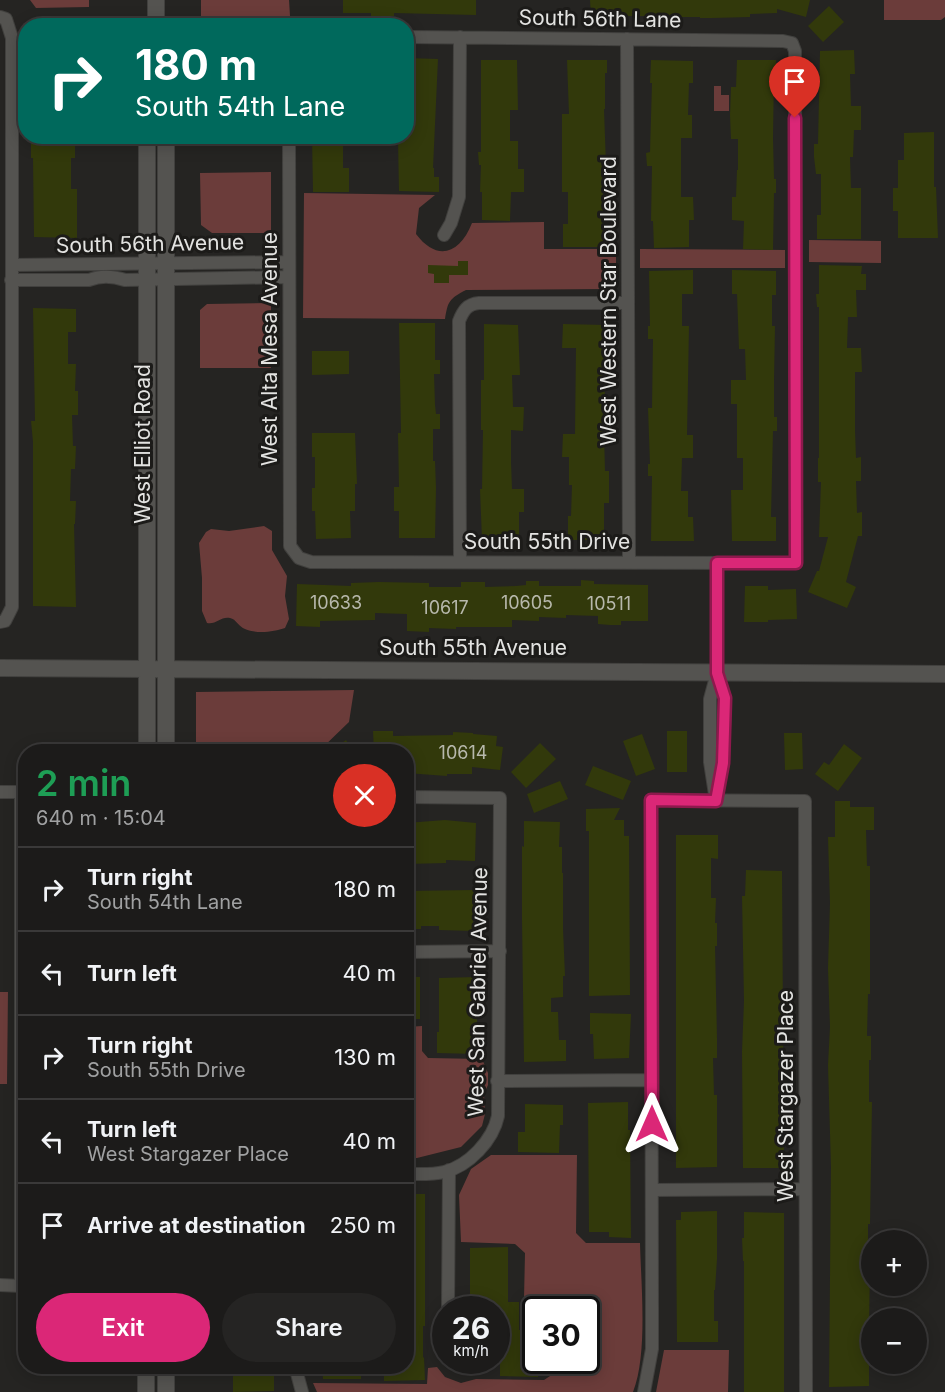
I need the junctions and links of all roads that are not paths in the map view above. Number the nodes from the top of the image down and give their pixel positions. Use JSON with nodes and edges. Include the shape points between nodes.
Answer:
{"nodes":[{"id":1,"x":156,"y":0,"type":"edge"},
{"id":2,"x":3,"y":18,"type":"edge"},
{"id":3,"x":156,"y":18,"type":"edge"},
{"id":4,"x":414,"y":37,"type":"edge"},
{"id":5,"x":459,"y":37,"type":"junction"},
{"id":6,"x":627,"y":39,"type":"junction"},
{"id":7,"x":147,"y":144,"type":"edge"},
{"id":8,"x":166,"y":144,"type":"edge"},
{"id":9,"x":289,"y":144,"type":"edge"},
{"id":10,"x":444,"y":235,"type":"dead end"},
{"id":11,"x":289,"y":262,"type":"junction"},
{"id":12,"x":89,"y":264,"type":"junction"},
{"id":13,"x":12,"y":265,"type":"junction"},
{"id":14,"x":146,"y":271,"type":"junction"},
{"id":15,"x":166,"y":271,"type":"junction"},
{"id":16,"x":289,"y":277,"type":"junction"},
{"id":17,"x":11,"y":280,"type":"junction"},
{"id":18,"x":89,"y":280,"type":"junction"},
{"id":19,"x":628,"y":303,"type":"junction"},
{"id":20,"x":6,"y":386,"type":"edge"},
{"id":21,"x":299,"y":558,"type":"joint"},
{"id":22,"x":459,"y":561,"type":"junction"},
{"id":23,"x":629,"y":562,"type":"junction"},
{"id":24,"x":717,"y":563,"type":"junction"},
{"id":25,"x":796,"y":563,"type":"joint"},
{"id":26,"x":3,"y":621,"type":"edge"},
{"id":27,"x":0,"y":668,"type":"edge"},
{"id":28,"x":147,"y":668,"type":"junction"},
{"id":29,"x":166,"y":668,"type":"junction"},
{"id":30,"x":717,"y":673,"type":"junction"},
{"id":31,"x":945,"y":674,"type":"edge"},
{"id":32,"x":147,"y":744,"type":"edge"},
{"id":33,"x":166,"y":744,"type":"edge"},
{"id":34,"x":0,"y":792,"type":"edge"},
{"id":35,"x":18,"y":792,"type":"edge"},
{"id":36,"x":414,"y":797,"type":"edge"},
{"id":37,"x":716,"y":801,"type":"junction"},
{"id":38,"x":500,"y":951,"type":"junction"},
{"id":39,"x":414,"y":952,"type":"edge"},
{"id":40,"x":652,"y":1080,"type":"junction"},
{"id":41,"x":497,"y":1082,"type":"junction"},
{"id":42,"x":448,"y":1170,"type":"junction"},
{"id":43,"x":414,"y":1173,"type":"edge"},
{"id":44,"x":805,"y":1189,"type":"junction"},
{"id":45,"x":653,"y":1190,"type":"junction"},
{"id":46,"x":0,"y":1285,"type":"edge"},
{"id":47,"x":18,"y":1286,"type":"edge"},
{"id":48,"x":448,"y":1296,"type":"edge"},
{"id":49,"x":146,"y":1374,"type":"edge"},
{"id":50,"x":166,"y":1374,"type":"edge"},
{"id":51,"x":297,"y":1374,"type":"edge"},
{"id":52,"x":146,"y":1392,"type":"edge"},
{"id":53,"x":166,"y":1392,"type":"edge"},
{"id":54,"x":302,"y":1392,"type":"edge"},
{"id":55,"x":644,"y":1392,"type":"edge"},
{"id":56,"x":806,"y":1392,"type":"edge"}],
"edges":[{"from":1,"to":3,"type":"main road"},
{"from":2,"to":13,"type":"street","via":[[12,38]]},
{"from":4,"to":5,"type":"street","name":"South 56th Lane"},
{"from":5,"to":6,"type":"street","name":"South 56th Lane"},
{"from":5,"to":10,"type":"street","via":[[459,197]]},
{"from":6,"to":19,"type":"street","name":"West Western Star Boulevard"},
{"from":6,"to":25,"type":"street","name":"South 56th Lane","via":[[783,41],[792,43],[795,51]]},
{"from":7,"to":14,"type":"main road","name":"West Elliot Road"},
{"from":8,"to":15,"type":"main road","name":"West Elliot Road"},
{"from":9,"to":11,"type":"street","name":"West Alta Mesa Avenue"},
{"from":11,"to":15,"type":"street","name":"South 56th Avenue"},
{"from":11,"to":16,"type":"street","name":"West Alta Mesa Avenue"},
{"from":12,"to":13,"type":"street","name":"South 56th Avenue"},
{"from":12,"to":14,"type":"street","name":"South 56th Avenue"},
{"from":12,"to":18,"type":"street"},
{"from":13,"to":17,"type":"street"},
{"from":14,"to":15,"type":"street","name":"South 56th Avenue"},
{"from":14,"to":18,"type":"street","name":"South 56th Avenue","via":[[116,284]]},
{"from":14,"to":28,"type":"main road","name":"West Elliot Road"},
{"from":15,"to":16,"type":"street","name":"South 56th Avenue"},
{"from":15,"to":29,"type":"main road","name":"West Elliot Road"},
{"from":16,"to":21,"type":"street","name":"West Alta Mesa Avenue","via":[[290,546]]},
{"from":17,"to":18,"type":"street","name":"South 56th Avenue"},
{"from":17,"to":20,"type":"street"},
{"from":19,"to":22,"type":"street","via":[[479,303],[466,307],[459,321]]},
{"from":19,"to":23,"type":"street","name":"West Western Star Boulevard"},
{"from":20,"to":26,"type":"street","via":[[12,607]]},
{"from":21,"to":22,"type":"street","name":"South 55th Drive","via":[[311,562]]},
{"from":22,"to":23,"type":"street","name":"South 55th Drive"},
{"from":23,"to":24,"type":"street","name":"South 55th Drive"},
{"from":24,"to":25,"type":"street","name":"South 55th Drive"},
{"from":24,"to":30,"type":"street"},
{"from":27,"to":28,"type":"main road","name":"South 55th Avenue"},
{"from":28,"to":29,"type":"main road","name":"South 55th Avenue"},
{"from":28,"to":32,"type":"main road","name":"West Elliot Road"},
{"from":29,"to":30,"type":"main road","name":"South 55th Avenue"},
{"from":29,"to":33,"type":"main road","name":"West Elliot Road"},
{"from":30,"to":31,"type":"main road","name":"South 55th Avenue"},
{"from":30,"to":37,"type":"street","via":[[725,698],[723,763]]},
{"from":34,"to":35,"type":"street"},
{"from":36,"to":38,"type":"street","name":"West San Gabriel Avenue","via":[[500,798]]},
{"from":37,"to":40,"type":"street","via":[[651,800]]},
{"from":37,"to":44,"type":"street","name":"West Stargazer Place","via":[[805,801]]},
{"from":38,"to":39,"type":"street"},
{"from":38,"to":41,"type":"street","name":"West San Gabriel Avenue"},
{"from":40,"to":41,"type":"street"},
{"from":40,"to":45,"type":"street"},
{"from":41,"to":42,"type":"street","name":"West San Gabriel Avenue","via":[[496,1125],[474,1154]]},
{"from":42,"to":43,"type":"street"},
{"from":42,"to":48,"type":"street"},
{"from":44,"to":45,"type":"street"},
{"from":44,"to":56,"type":"street","name":"West Stargazer Place"},
{"from":45,"to":55,"type":"street","via":[[652,1349]]},
{"from":46,"to":47,"type":"street"},
{"from":49,"to":52,"type":"main road"},
{"from":50,"to":53,"type":"main road"},
{"from":51,"to":54,"type":"street"}]}
